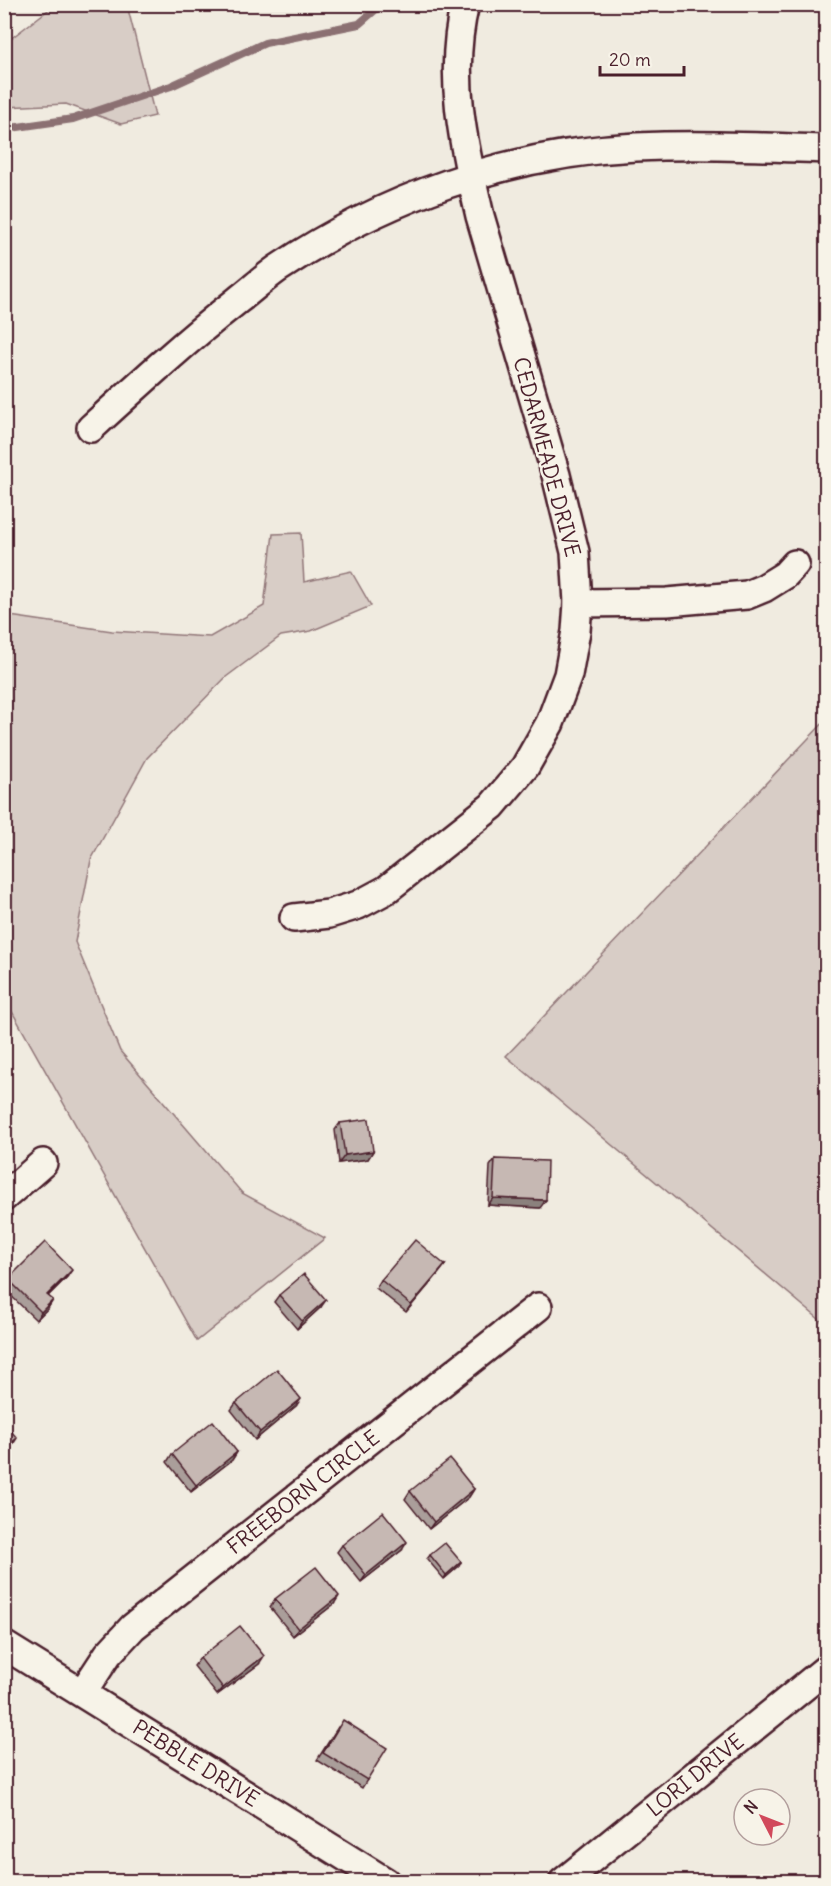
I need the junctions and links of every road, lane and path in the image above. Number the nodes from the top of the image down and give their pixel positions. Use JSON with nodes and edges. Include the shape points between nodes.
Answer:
{"nodes":[{"id":1,"x":465,"y":4,"type":"edge"},
{"id":2,"x":826,"y":149,"type":"edge"},
{"id":3,"x":470,"y":175,"type":"junction"},
{"id":4,"x":91,"y":428,"type":"dead end"},
{"id":5,"x":795,"y":564,"type":"dead end"},
{"id":6,"x":578,"y":603,"type":"junction"},
{"id":7,"x":294,"y":918,"type":"dead end"},
{"id":8,"x":43,"y":1163,"type":"dead end"},
{"id":9,"x":4,"y":1197,"type":"edge"},
{"id":10,"x":538,"y":1307,"type":"dead end"},
{"id":11,"x":4,"y":1645,"type":"edge"},
{"id":12,"x":826,"y":1669,"type":"edge"},
{"id":13,"x":83,"y":1692,"type":"junction"},
{"id":14,"x":387,"y":1881,"type":"edge"},
{"id":15,"x":562,"y":1881,"type":"edge"}],
"edges":[{"from":1,"to":3,"type":"street","name":"CEDARMEADE DRIVE","via":[[456,60]]},
{"from":2,"to":3,"type":"street","via":[[636,147],[566,154]]},
{"from":3,"to":4,"type":"street","via":[[335,233],[276,270],[196,332]]},
{"from":3,"to":6,"type":"street","name":"CEDARMEADE DRIVE","via":[[559,486],[575,552]]},
{"from":5,"to":6,"type":"street","via":[[785,575],[747,595],[667,602]]},
{"from":6,"to":7,"type":"street","name":"CEDARMEADE DRIVE","via":[[568,675],[550,723],[525,767],[492,806],[386,890],[329,914]]},
{"from":8,"to":9,"type":"street"},
{"from":10,"to":13,"type":"street","name":"FREEBORN CIRCLE","via":[[133,1627],[108,1654]]},
{"from":11,"to":13,"type":"street","name":"PEBBLE DRIVE"},
{"from":12,"to":15,"type":"street","name":"LORI DRIVE"},
{"from":13,"to":14,"type":"street","name":"PEBBLE DRIVE"}]}
